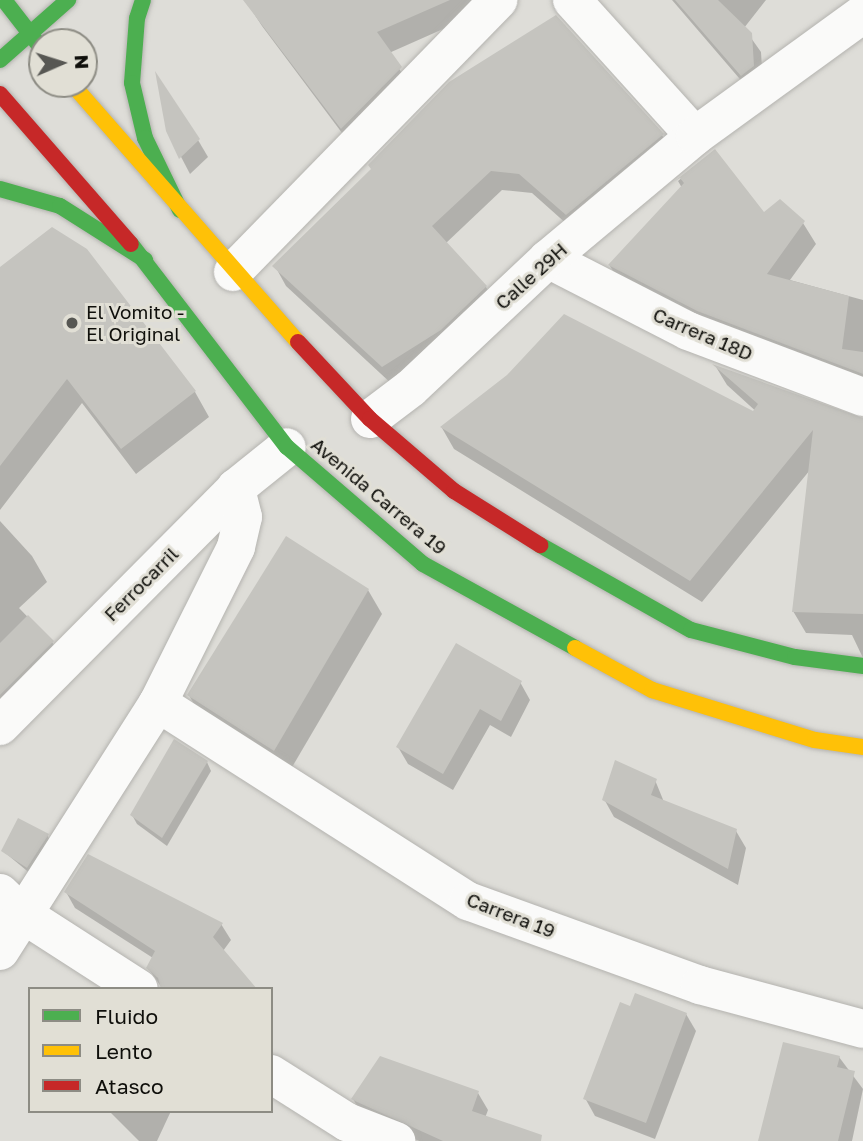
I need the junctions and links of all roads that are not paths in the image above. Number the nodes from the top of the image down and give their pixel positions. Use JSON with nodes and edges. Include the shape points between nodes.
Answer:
{"nodes":[{"id":1,"x":4,"y":0,"type":"edge"},
{"id":2,"x":68,"y":0,"type":"edge"},
{"id":3,"x":144,"y":0,"type":"edge"},
{"id":4,"x":498,"y":0,"type":"edge"},
{"id":5,"x":572,"y":0,"type":"edge"},
{"id":6,"x":863,"y":14,"type":"edge"},
{"id":7,"x":36,"y":28,"type":"edge"},
{"id":8,"x":28,"y":33,"type":"edge"},
{"id":9,"x":28,"y":35,"type":"edge"},
{"id":10,"x":0,"y":60,"type":"edge"},
{"id":11,"x":0,"y":94,"type":"edge"},
{"id":12,"x":84,"y":98,"type":"edge"},
{"id":13,"x":695,"y":136,"type":"junction"},
{"id":14,"x":0,"y":189,"type":"edge"},
{"id":15,"x":180,"y":210,"type":"junction"},
{"id":16,"x":548,"y":259,"type":"junction"},
{"id":17,"x":145,"y":260,"type":"junction"},
{"id":18,"x":233,"y":272,"type":"junction"},
{"id":19,"x":863,"y":397,"type":"edge"},
{"id":20,"x":370,"y":419,"type":"junction"},
{"id":21,"x":287,"y":447,"type":"junction"},
{"id":22,"x":236,"y":488,"type":"junction"},
{"id":23,"x":863,"y":666,"type":"edge"},
{"id":24,"x":158,"y":703,"type":"junction"},
{"id":25,"x":0,"y":726,"type":"edge"},
{"id":26,"x":863,"y":747,"type":"edge"},
{"id":27,"x":11,"y":903,"type":"edge"},
{"id":28,"x":0,"y":951,"type":"edge"},
{"id":29,"x":136,"y":987,"type":"edge"},
{"id":30,"x":863,"y":1029,"type":"edge"},
{"id":31,"x":273,"y":1075,"type":"edge"},
{"id":32,"x":396,"y":1141,"type":"edge"}],
"edges":[{"from":1,"to":8,"type":"main road"},
{"from":2,"to":7,"type":"main road"},
{"from":3,"to":15,"type":"main road","via":[[137,18],[132,82],[145,138]]},
{"from":4,"to":18,"type":"street"},
{"from":5,"to":13,"type":"street"},
{"from":6,"to":13,"type":"street","name":"Calle 29H"},
{"from":9,"to":10,"type":"main road"},
{"from":11,"to":17,"type":"main road","name":"Avenida Carrera 19"},
{"from":12,"to":15,"type":"main road"},
{"from":13,"to":16,"type":"street","name":"Calle 29H"},
{"from":14,"to":17,"type":"main road","via":[[60,206]]},
{"from":15,"to":18,"type":"main road"},
{"from":16,"to":19,"type":"street","name":"Carrera 18D","via":[[688,331]]},
{"from":16,"to":20,"type":"street","name":"Calle 29H","via":[[411,388]]},
{"from":17,"to":21,"type":"main road","name":"Avenida Carrera 19"},
{"from":18,"to":20,"type":"main road"},
{"from":20,"to":23,"type":"main road","via":[[454,491],[572,566],[691,631],[795,657]]},
{"from":21,"to":22,"type":"street","name":"Ferrocarril"},
{"from":21,"to":26,"type":"main road","name":"Avenida Carrera 19","via":[[423,564],[652,690],[815,740]]},
{"from":22,"to":24,"type":"street","via":[[243,517],[236,547]]},
{"from":22,"to":25,"type":"street","name":"Ferrocarril"},
{"from":24,"to":27,"type":"street"},
{"from":24,"to":30,"type":"street","name":"Carrera 19","via":[[468,901],[700,985]]},
{"from":27,"to":28,"type":"street"},
{"from":27,"to":29,"type":"street"},
{"from":31,"to":32,"type":"street","via":[[347,1122]]}]}
